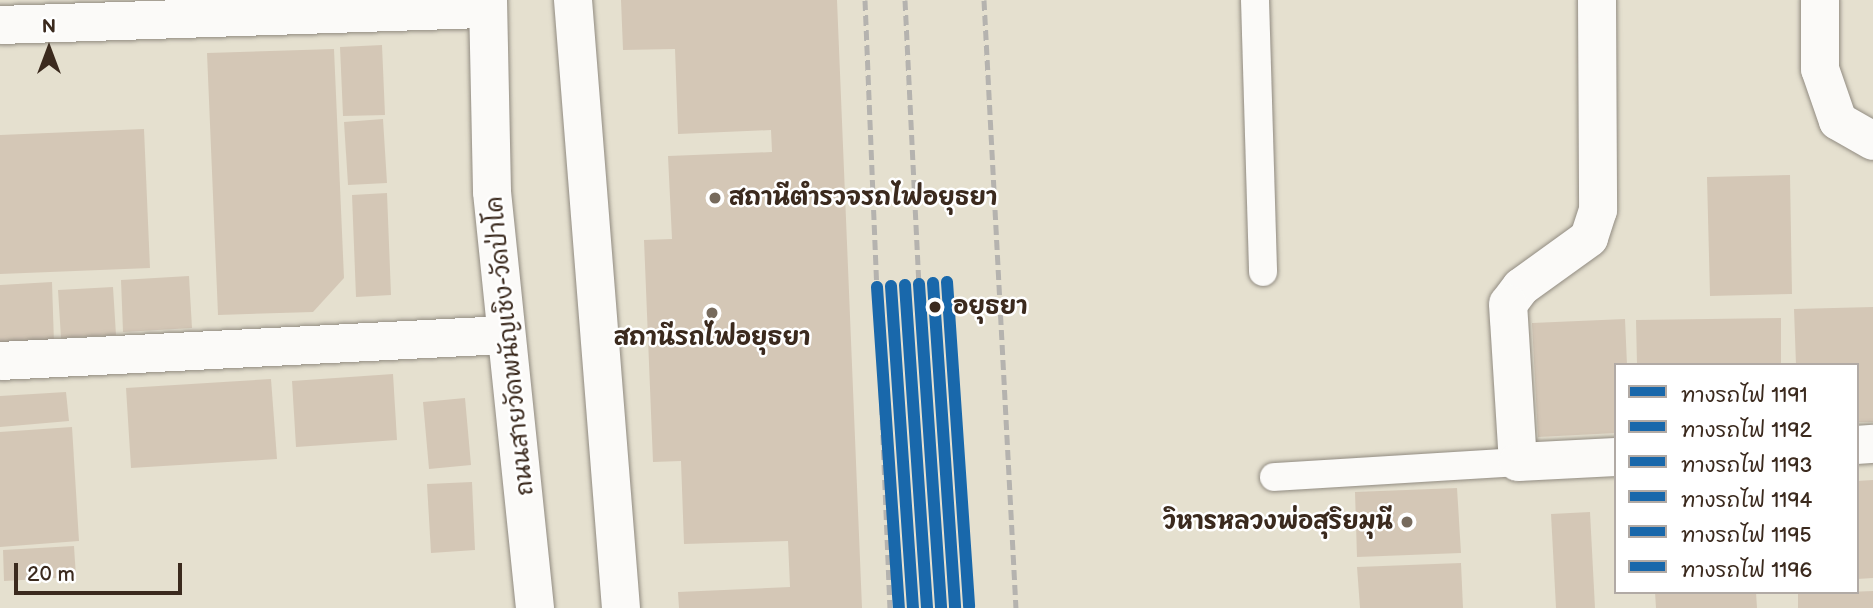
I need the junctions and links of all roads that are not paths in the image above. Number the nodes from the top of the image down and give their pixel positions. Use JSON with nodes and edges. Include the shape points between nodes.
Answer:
{"nodes":[{"id":1,"x":573,"y":0,"type":"edge"},
{"id":2,"x":1255,"y":0,"type":"edge"},
{"id":3,"x":1597,"y":0,"type":"edge"},
{"id":4,"x":1820,"y":0,"type":"edge"},
{"id":5,"x":488,"y":5,"type":"edge"},
{"id":6,"x":0,"y":25,"type":"edge"},
{"id":7,"x":1873,"y":141,"type":"edge"},
{"id":8,"x":1263,"y":272,"type":"dead end"},
{"id":9,"x":504,"y":335,"type":"junction"},
{"id":10,"x":0,"y":361,"type":"edge"},
{"id":11,"x":1614,"y":457,"type":"edge"},
{"id":12,"x":1518,"y":462,"type":"junction"},
{"id":13,"x":1274,"y":477,"type":"dead end"},
{"id":14,"x":535,"y":608,"type":"edge"},
{"id":15,"x":621,"y":608,"type":"edge"}],
"edges":[{"from":1,"to":15,"type":"street"},
{"from":2,"to":8,"type":"lane"},
{"from":3,"to":12,"type":"street","via":[[1598,210],[1589,238],[1521,287],[1508,304]]},
{"from":4,"to":7,"type":"street","via":[[1820,69],[1838,121]]},
{"from":5,"to":6,"type":"street"},
{"from":5,"to":9,"type":"street","name":"ถนนสายวัดพนัญเชิง-วัดป่าโค"},
{"from":9,"to":10,"type":"street"},
{"from":9,"to":14,"type":"street","name":"ถนนสายวัดพนัญเชิง-วัดป่าโค","via":[[528,507]]},
{"from":11,"to":12,"type":"street"},
{"from":12,"to":13,"type":"lane"}]}
